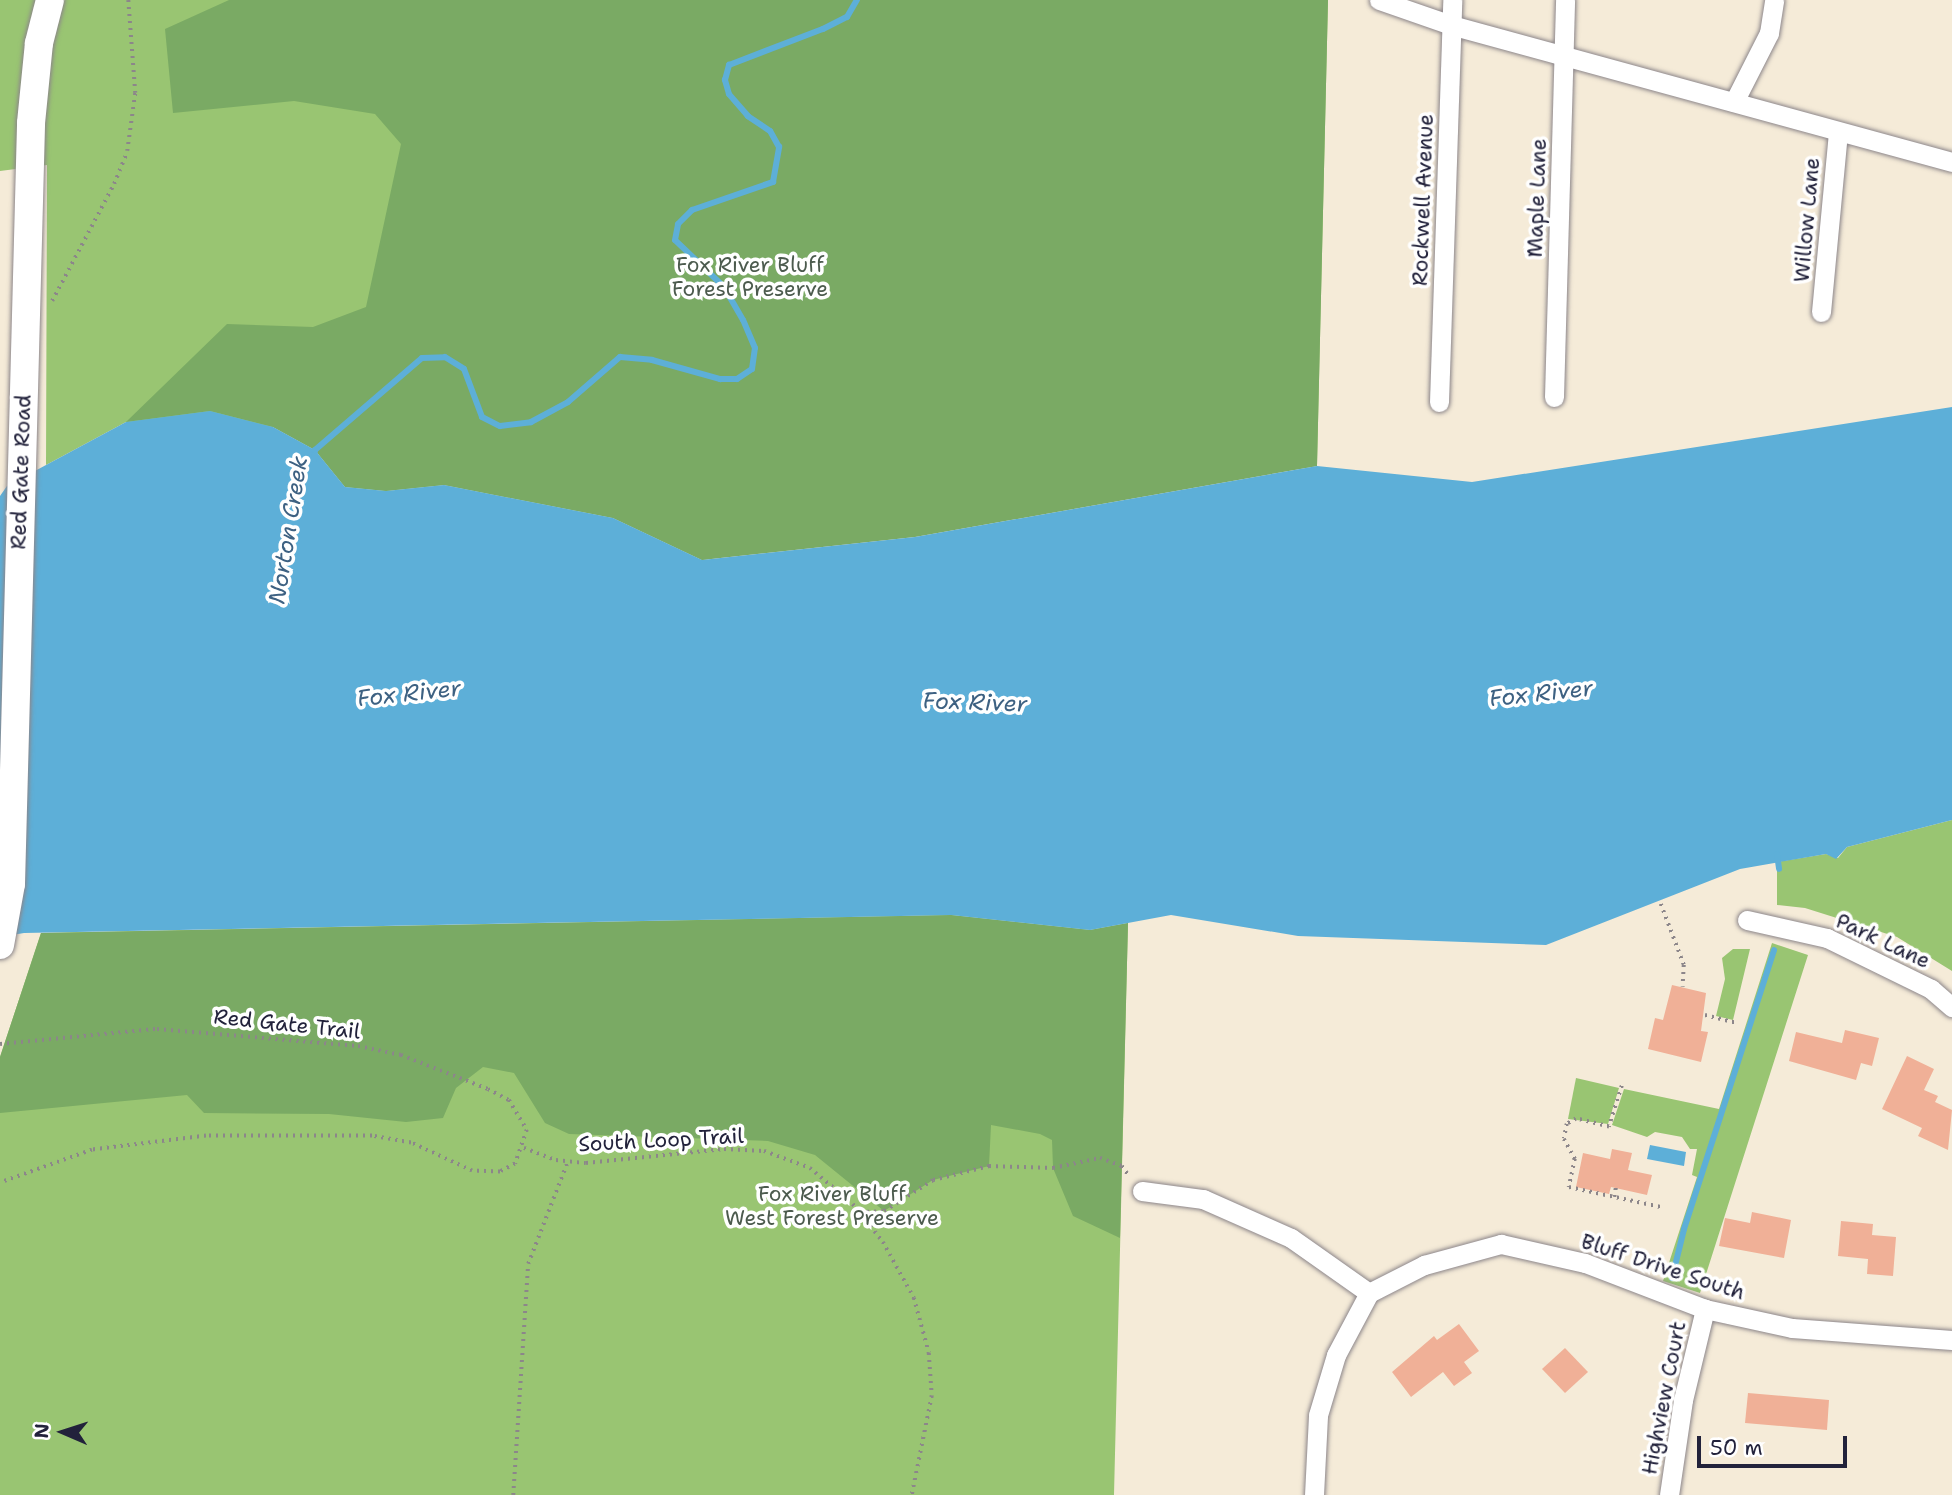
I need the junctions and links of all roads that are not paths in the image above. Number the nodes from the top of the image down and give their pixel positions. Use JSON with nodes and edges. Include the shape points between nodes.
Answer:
{"nodes":[{"id":1,"x":50,"y":0,"type":"edge"},
{"id":2,"x":1379,"y":0,"type":"edge"},
{"id":3,"x":1452,"y":0,"type":"edge"},
{"id":4,"x":1566,"y":0,"type":"edge"},
{"id":5,"x":1774,"y":0,"type":"edge"},
{"id":6,"x":1451,"y":25,"type":"junction"},
{"id":7,"x":1563,"y":56,"type":"junction"},
{"id":8,"x":1734,"y":102,"type":"junction"},
{"id":9,"x":1838,"y":132,"type":"junction"},
{"id":10,"x":1952,"y":162,"type":"edge"},
{"id":11,"x":1821,"y":312,"type":"dead end"},
{"id":12,"x":1554,"y":397,"type":"dead end"},
{"id":13,"x":1439,"y":402,"type":"dead end"},
{"id":14,"x":1747,"y":920,"type":"dead end"},
{"id":15,"x":0,"y":945,"type":"edge"},
{"id":16,"x":1952,"y":1007,"type":"edge"},
{"id":17,"x":1142,"y":1191,"type":"road end"},
{"id":18,"x":1369,"y":1293,"type":"junction"},
{"id":19,"x":1705,"y":1309,"type":"junction"},
{"id":20,"x":1952,"y":1340,"type":"edge"},
{"id":21,"x":1314,"y":1495,"type":"edge"},
{"id":22,"x":1669,"y":1495,"type":"edge"}],
"edges":[{"from":1,"to":15,"type":"main road","name":"Red Gate Road","via":[[39,43],[31,123],[11,884]]},
{"from":2,"to":6,"type":"street"},
{"from":3,"to":6,"type":"street","name":"Rockwell Avenue"},
{"from":4,"to":7,"type":"street","name":"Maple Lane"},
{"from":5,"to":8,"type":"street","via":[[1769,33]]},
{"from":6,"to":7,"type":"street"},
{"from":6,"to":13,"type":"street","name":"Rockwell Avenue"},
{"from":7,"to":8,"type":"street"},
{"from":7,"to":12,"type":"street","name":"Maple Lane"},
{"from":8,"to":9,"type":"street"},
{"from":9,"to":10,"type":"street"},
{"from":9,"to":11,"type":"street","name":"Willow Lane"},
{"from":14,"to":16,"type":"street","name":"Park Lane","via":[[1827,938],[1920,983]]},
{"from":17,"to":18,"type":"street","via":[[1203,1199],[1291,1238]]},
{"from":18,"to":19,"type":"street","name":"Bluff Drive South","via":[[1424,1265],[1501,1244],[1585,1263]]},
{"from":18,"to":21,"type":"street","via":[[1336,1355],[1318,1415]]},
{"from":19,"to":20,"type":"street","name":"Bluff Drive South","via":[[1792,1328]]},
{"from":19,"to":22,"type":"street","name":"Highview Court","via":[[1683,1400]]}]}
